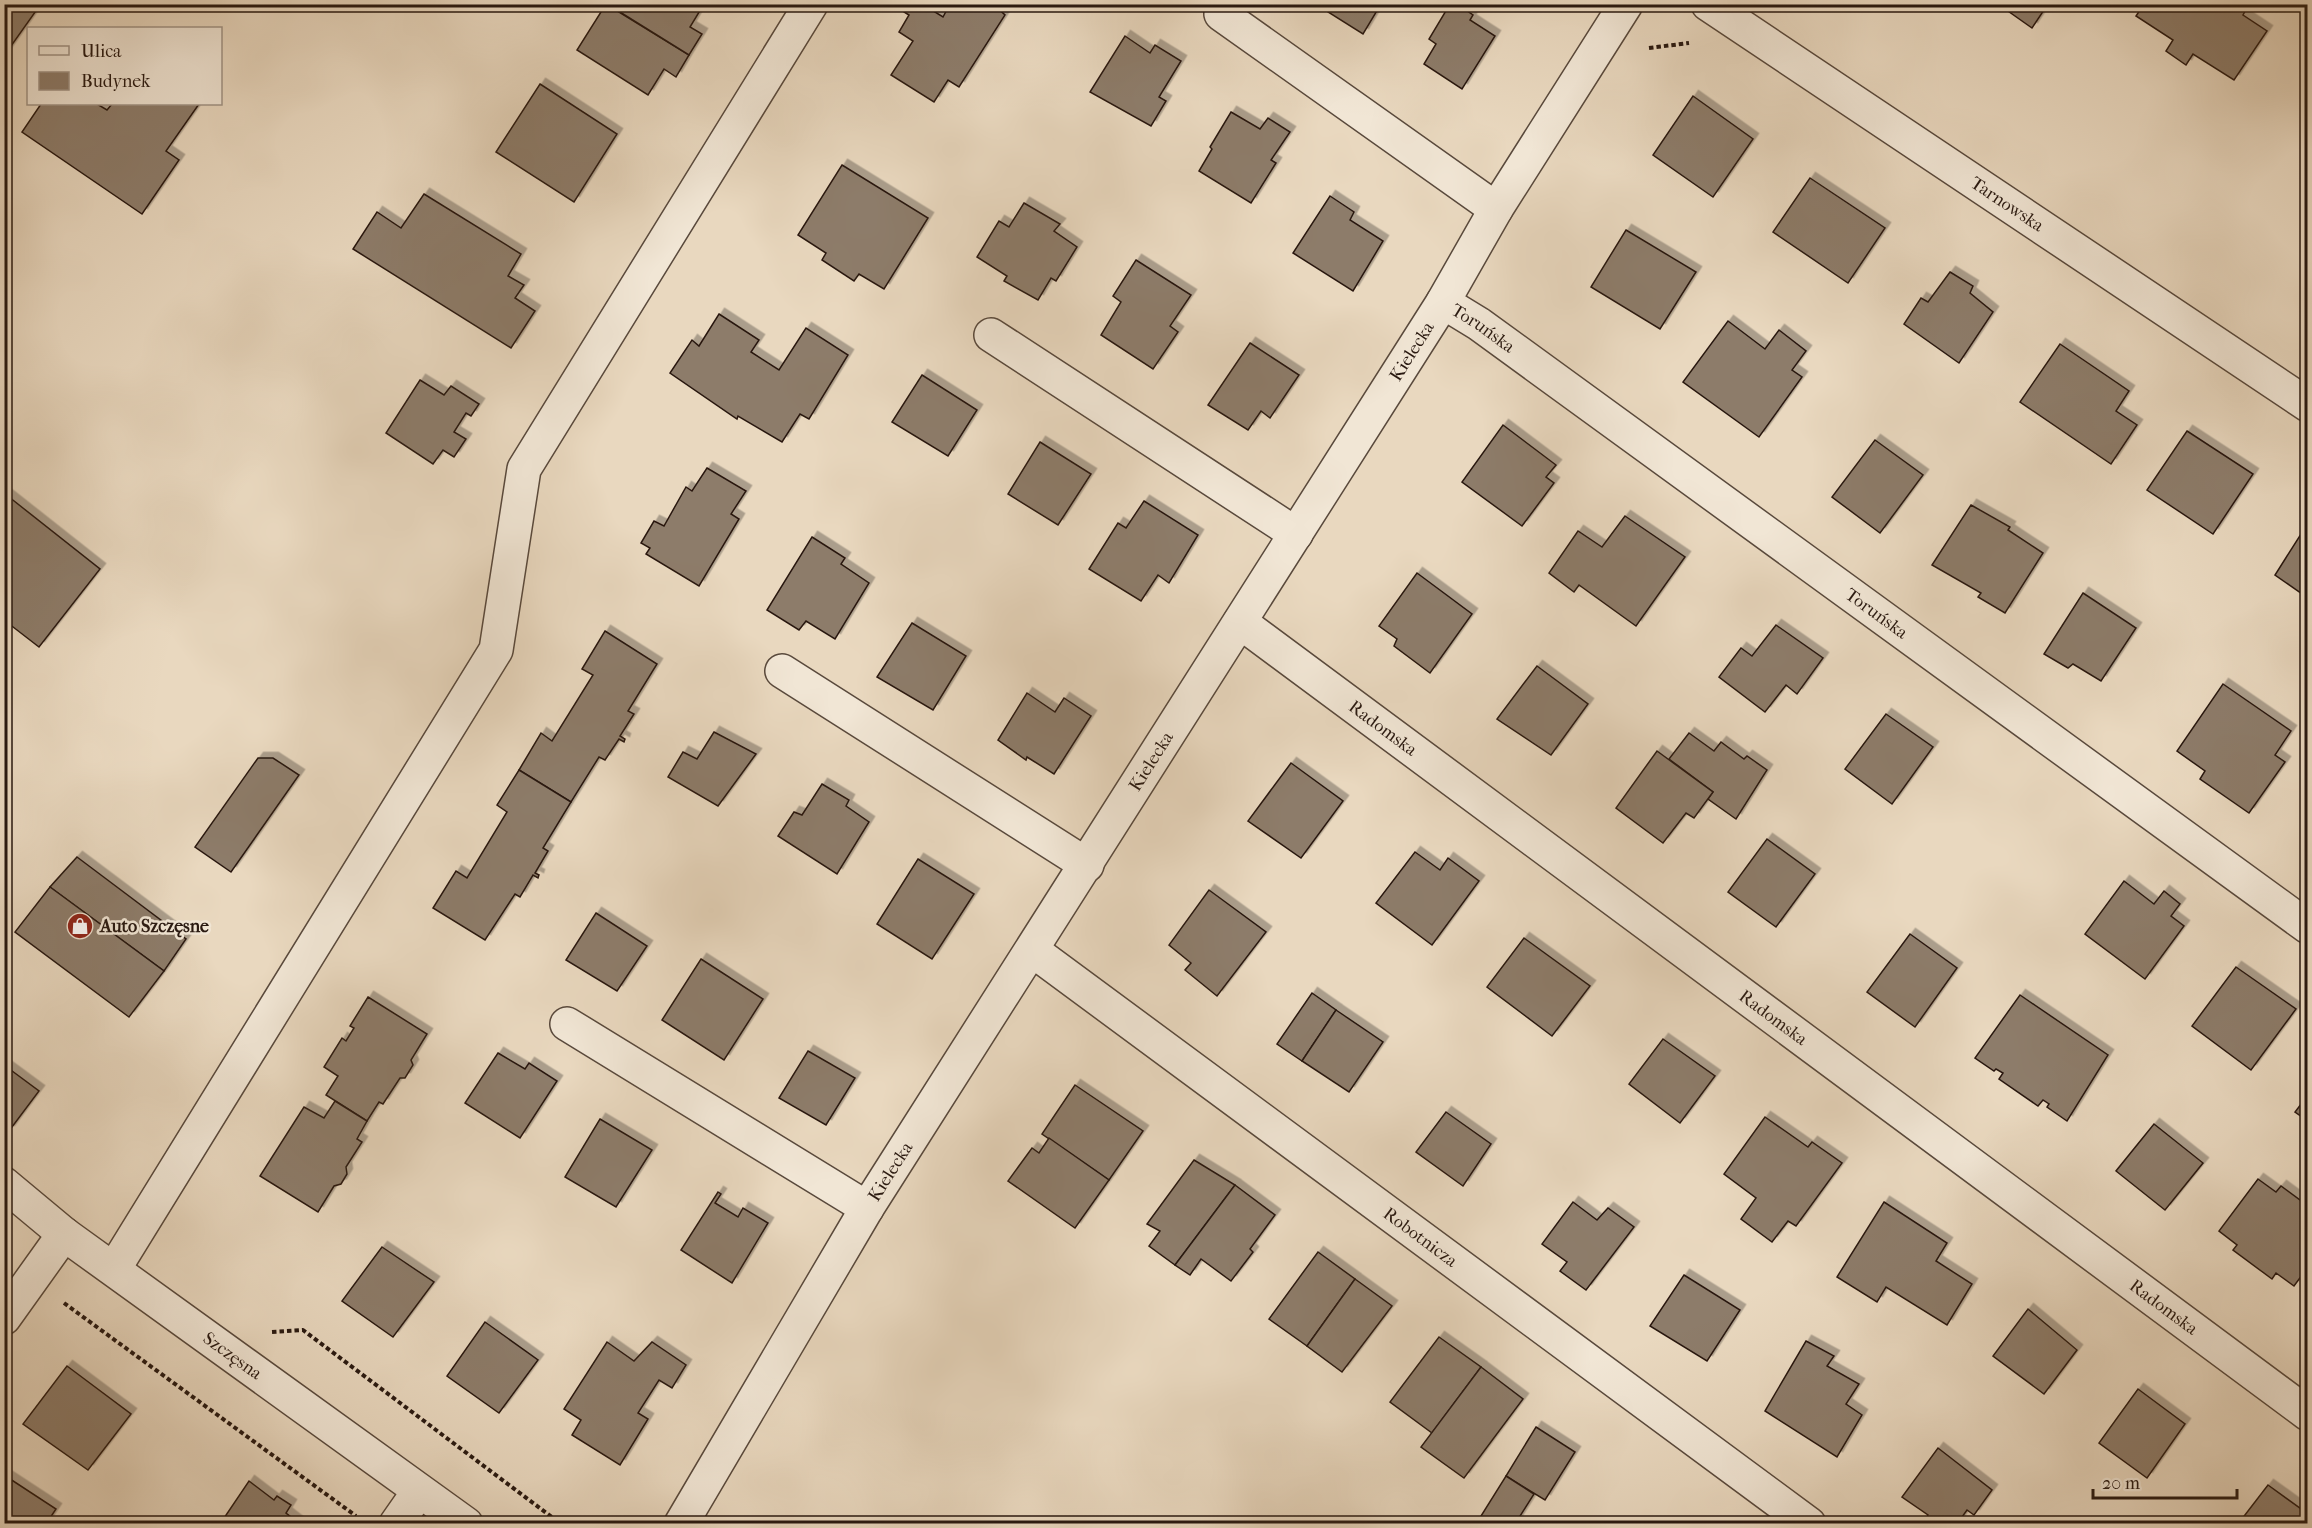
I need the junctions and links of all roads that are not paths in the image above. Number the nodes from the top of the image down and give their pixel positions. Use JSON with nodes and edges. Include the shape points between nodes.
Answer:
{"nodes":[{"id":1,"x":811,"y":4,"type":"edge"},
{"id":2,"x":1626,"y":4,"type":"edge"},
{"id":3,"x":1708,"y":4,"type":"edge"},
{"id":4,"x":1221,"y":14,"type":"dead end"},
{"id":5,"x":1496,"y":209,"type":"junction"},
{"id":6,"x":1443,"y":302,"type":"junction"},
{"id":7,"x":991,"y":335,"type":"dead end"},
{"id":8,"x":2307,"y":405,"type":"edge"},
{"id":9,"x":1296,"y":534,"type":"junction"},
{"id":10,"x":1240,"y":622,"type":"junction"},
{"id":11,"x":782,"y":671,"type":"dead end"},
{"id":12,"x":1087,"y":866,"type":"junction"},
{"id":13,"x":2307,"y":927,"type":"edge"},
{"id":14,"x":1032,"y":950,"type":"junction"},
{"id":15,"x":567,"y":1024,"type":"dead end"},
{"id":16,"x":4,"y":1184,"type":"edge"},
{"id":17,"x":867,"y":1208,"type":"junction"},
{"id":18,"x":64,"y":1234,"type":"junction"},
{"id":19,"x":114,"y":1269,"type":"junction"},
{"id":20,"x":4,"y":1318,"type":"edge"},
{"id":21,"x":2307,"y":1414,"type":"edge"},
{"id":22,"x":419,"y":1491,"type":"junction"},
{"id":23,"x":396,"y":1524,"type":"edge"},
{"id":24,"x":466,"y":1524,"type":"edge"},
{"id":25,"x":681,"y":1524,"type":"edge"},
{"id":26,"x":1809,"y":1524,"type":"edge"}],
"edges":[{"from":1,"to":19,"type":"street","via":[[524,469],[496,650]]},
{"from":2,"to":5,"type":"street","name":"Kielecka"},
{"from":3,"to":8,"type":"street","name":"Tarnowska"},
{"from":4,"to":5,"type":"street"},
{"from":5,"to":6,"type":"street","name":"Kielecka"},
{"from":6,"to":9,"type":"street","name":"Kielecka"},
{"from":6,"to":13,"type":"street","name":"Toruńska","via":[[1479,324]]},
{"from":7,"to":9,"type":"street"},
{"from":9,"to":10,"type":"street","name":"Kielecka"},
{"from":10,"to":12,"type":"street","name":"Kielecka"},
{"from":10,"to":21,"type":"street","name":"Radomska"},
{"from":11,"to":12,"type":"street"},
{"from":12,"to":14,"type":"street","name":"Kielecka"},
{"from":14,"to":17,"type":"street","name":"Kielecka"},
{"from":14,"to":26,"type":"street","name":"Robotnicza"},
{"from":15,"to":17,"type":"street"},
{"from":16,"to":18,"type":"street","name":"Szczęsna"},
{"from":17,"to":25,"type":"street","name":"Kielecka"},
{"from":18,"to":19,"type":"street","name":"Szczęsna"},
{"from":18,"to":20,"type":"street"},
{"from":19,"to":22,"type":"street","name":"Szczęsna"},
{"from":22,"to":23,"type":"street"},
{"from":22,"to":24,"type":"street","name":"Szczęsna"}]}
